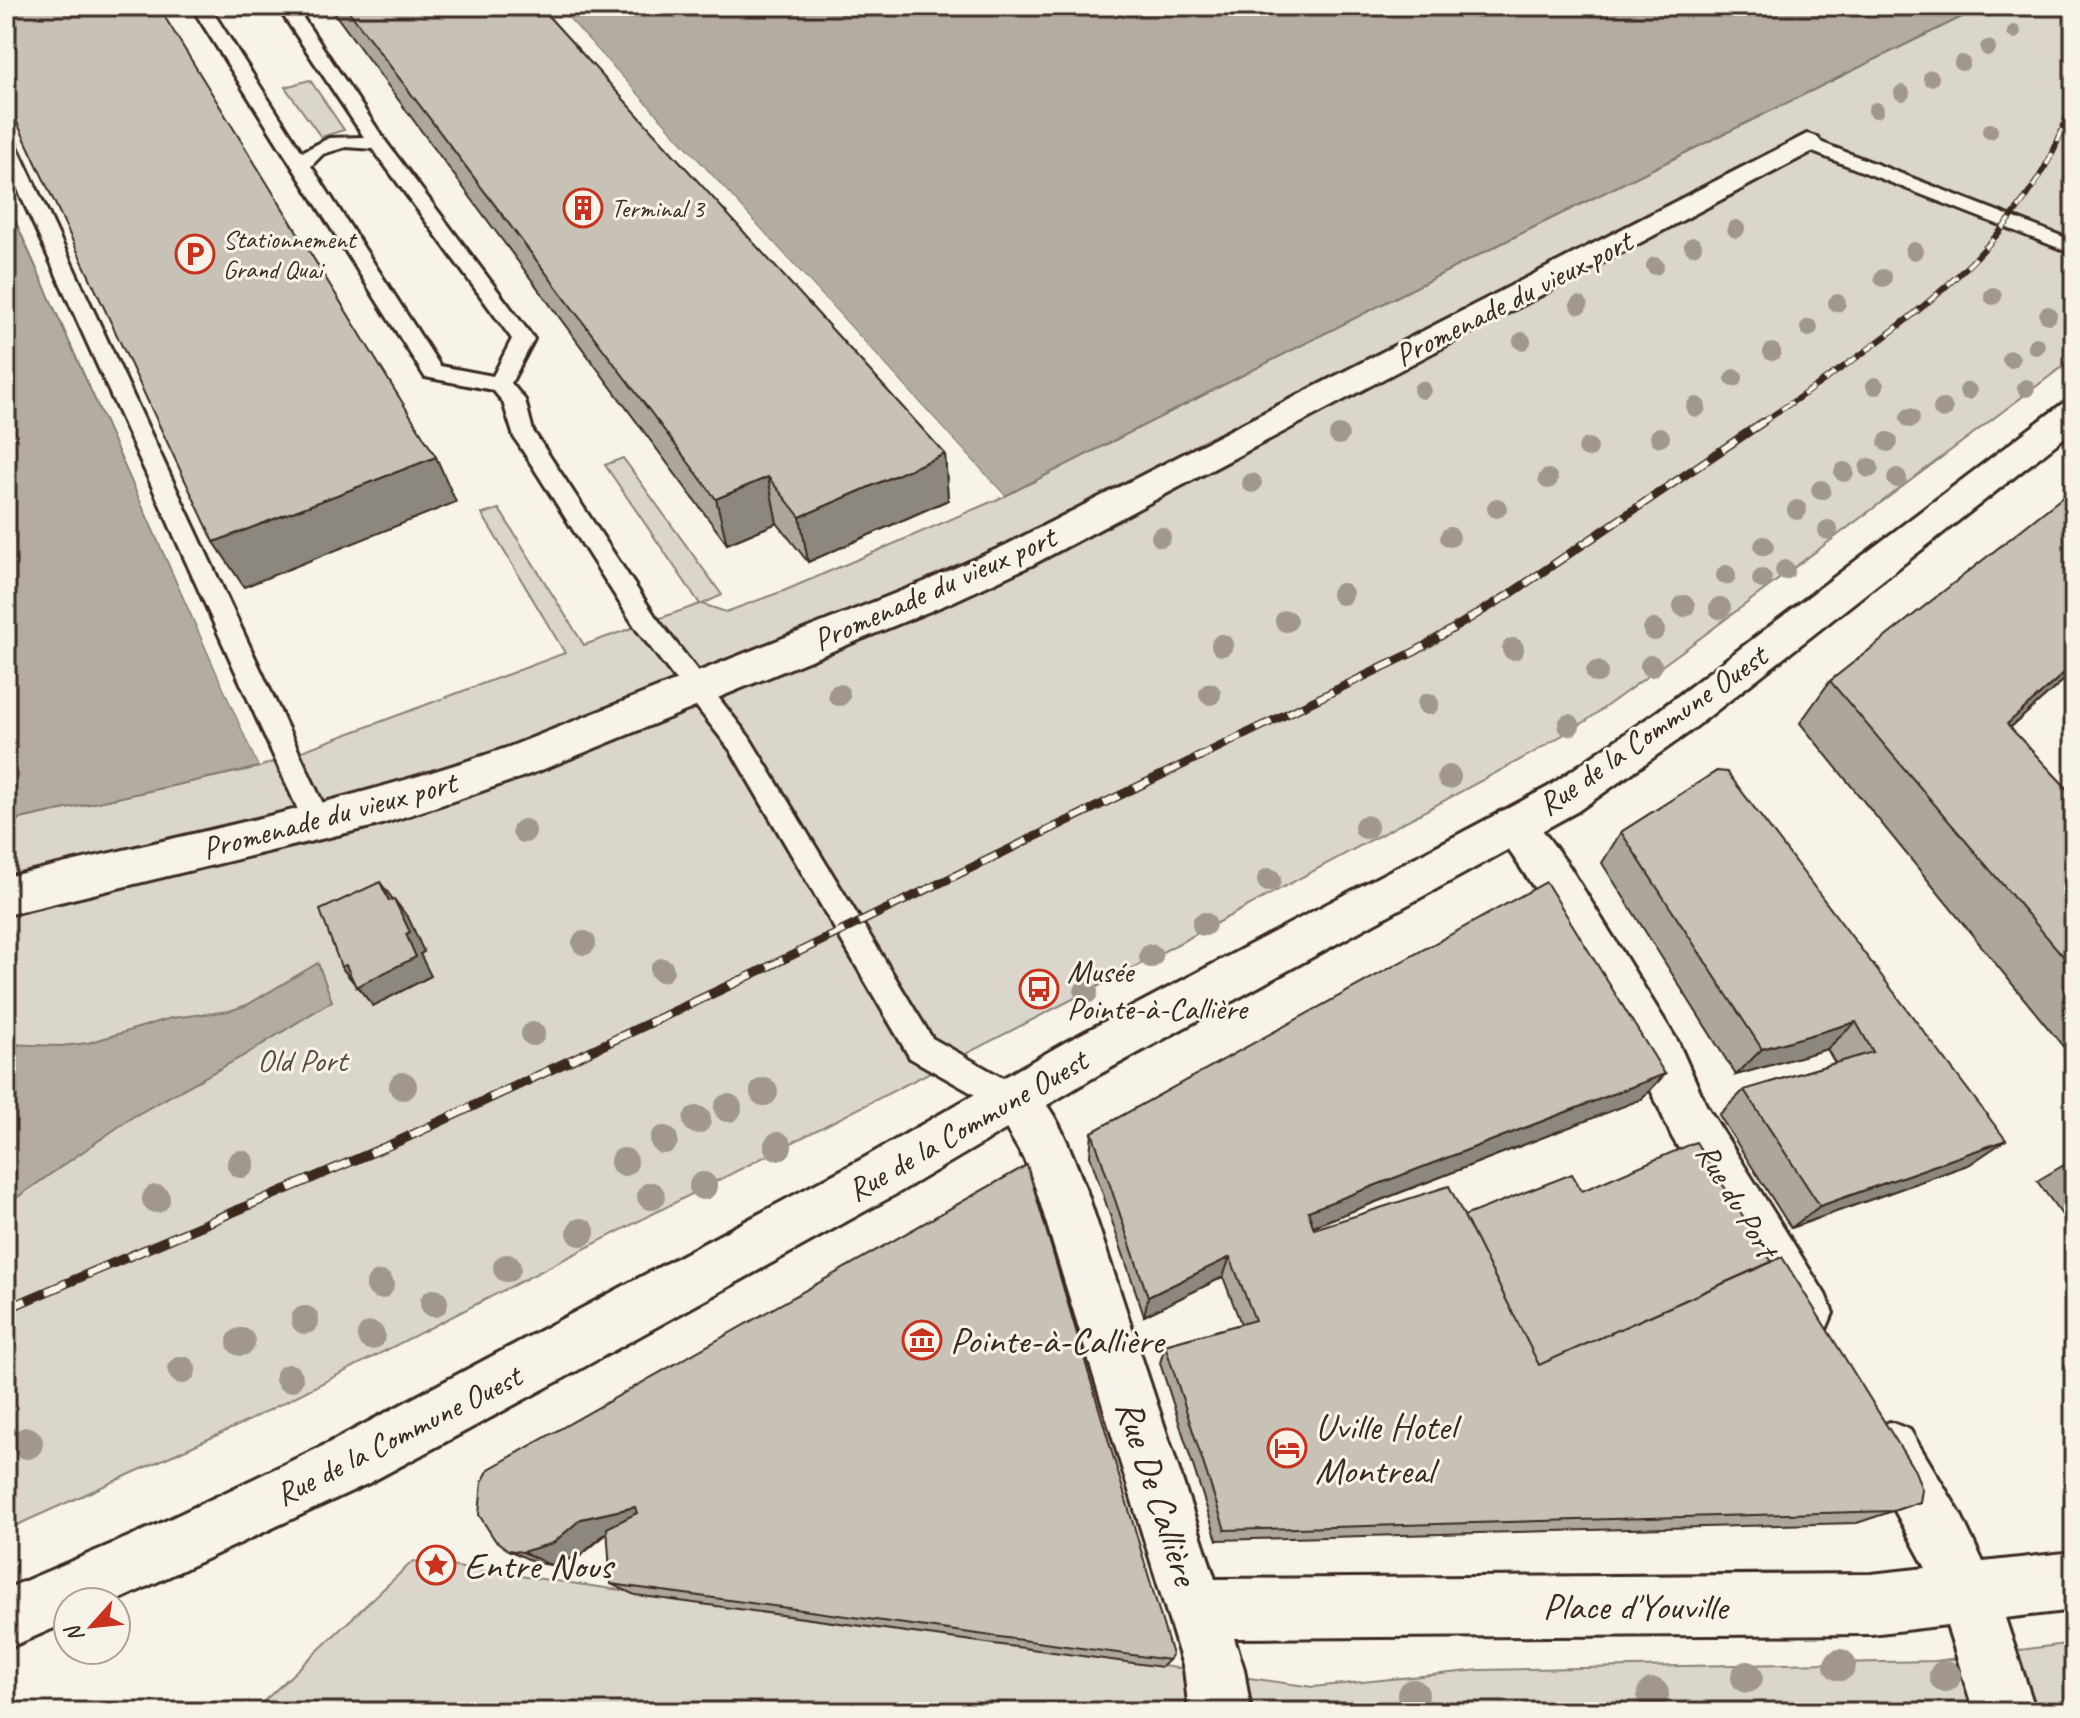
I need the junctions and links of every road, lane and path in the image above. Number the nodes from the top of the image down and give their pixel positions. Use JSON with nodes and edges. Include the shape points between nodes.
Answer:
{"nodes":[{"id":1,"x":200,"y":6,"type":"edge"},
{"id":2,"x":286,"y":6,"type":"edge"},
{"id":3,"x":6,"y":142,"type":"edge"},
{"id":4,"x":1807,"y":143,"type":"joint"},
{"id":5,"x":379,"y":145,"type":"junction"},
{"id":6,"x":301,"y":166,"type":"junction"},
{"id":7,"x":2071,"y":243,"type":"edge"},
{"id":8,"x":500,"y":384,"type":"junction"},
{"id":9,"x":2074,"y":412,"type":"edge"},
{"id":10,"x":698,"y":689,"type":"junction"},
{"id":11,"x":317,"y":821,"type":"junction"},
{"id":12,"x":1514,"y":825,"type":"junction"},
{"id":13,"x":6,"y":896,"type":"edge"},
{"id":14,"x":1013,"y":1100,"type":"junction"},
{"id":15,"x":1827,"y":1348,"type":"edge"},
{"id":16,"x":1868,"y":1415,"type":"edge"},
{"id":17,"x":2074,"y":1581,"type":"edge"},
{"id":18,"x":1967,"y":1593,"type":"junction"},
{"id":19,"x":1195,"y":1609,"type":"junction"},
{"id":20,"x":6,"y":1619,"type":"edge"},
{"id":21,"x":1220,"y":1712,"type":"edge"},
{"id":22,"x":2005,"y":1712,"type":"edge"}],
"edges":[{"from":1,"to":6,"type":"lane"},
{"from":2,"to":5,"type":"lane"},
{"from":3,"to":11,"type":"lane"},
{"from":4,"to":7,"type":"lane"},
{"from":4,"to":10,"type":"street","name":"Promenade du vieux port","via":[[1019,555]]},
{"from":5,"to":6,"type":"lane","via":[[333,142],[309,153]]},
{"from":5,"to":8,"type":"lane","via":[[523,339]]},
{"from":6,"to":8,"type":"lane","via":[[433,372]]},
{"from":8,"to":10,"type":"lane","via":[[514,400],[522,432],[646,623]]},
{"from":9,"to":12,"type":"street","name":"Rue de la Commune Ouest","via":[[1661,730],[1563,799]]},
{"from":10,"to":11,"type":"street","name":"Promenade du vieux port","via":[[444,787]]},
{"from":10,"to":14,"type":"lane","via":[[740,744],[921,1048]]},
{"from":11,"to":13,"type":"street","name":"Promenade du vieux port"},
{"from":12,"to":14,"type":"street","name":"Rue de la Commune Ouest"},
{"from":12,"to":15,"type":"street","name":"Rue du Port","via":[[1553,879],[1653,1045],[1689,1121]]},
{"from":14,"to":19,"type":"street","name":"Rue De Callière","via":[[1043,1145],[1061,1189]]},
{"from":14,"to":20,"type":"street","name":"Rue de la Commune Ouest","via":[[349,1463]]},
{"from":16,"to":18,"type":"street","via":[[1941,1535]]},
{"from":17,"to":18,"type":"street","name":"Place d'Youville"},
{"from":18,"to":19,"type":"street","name":"Place d'Youville","via":[[1871,1604]]},
{"from":18,"to":22,"type":"street"},
{"from":19,"to":21,"type":"street","name":"Rue De Callière","via":[[1214,1669]]}]}
